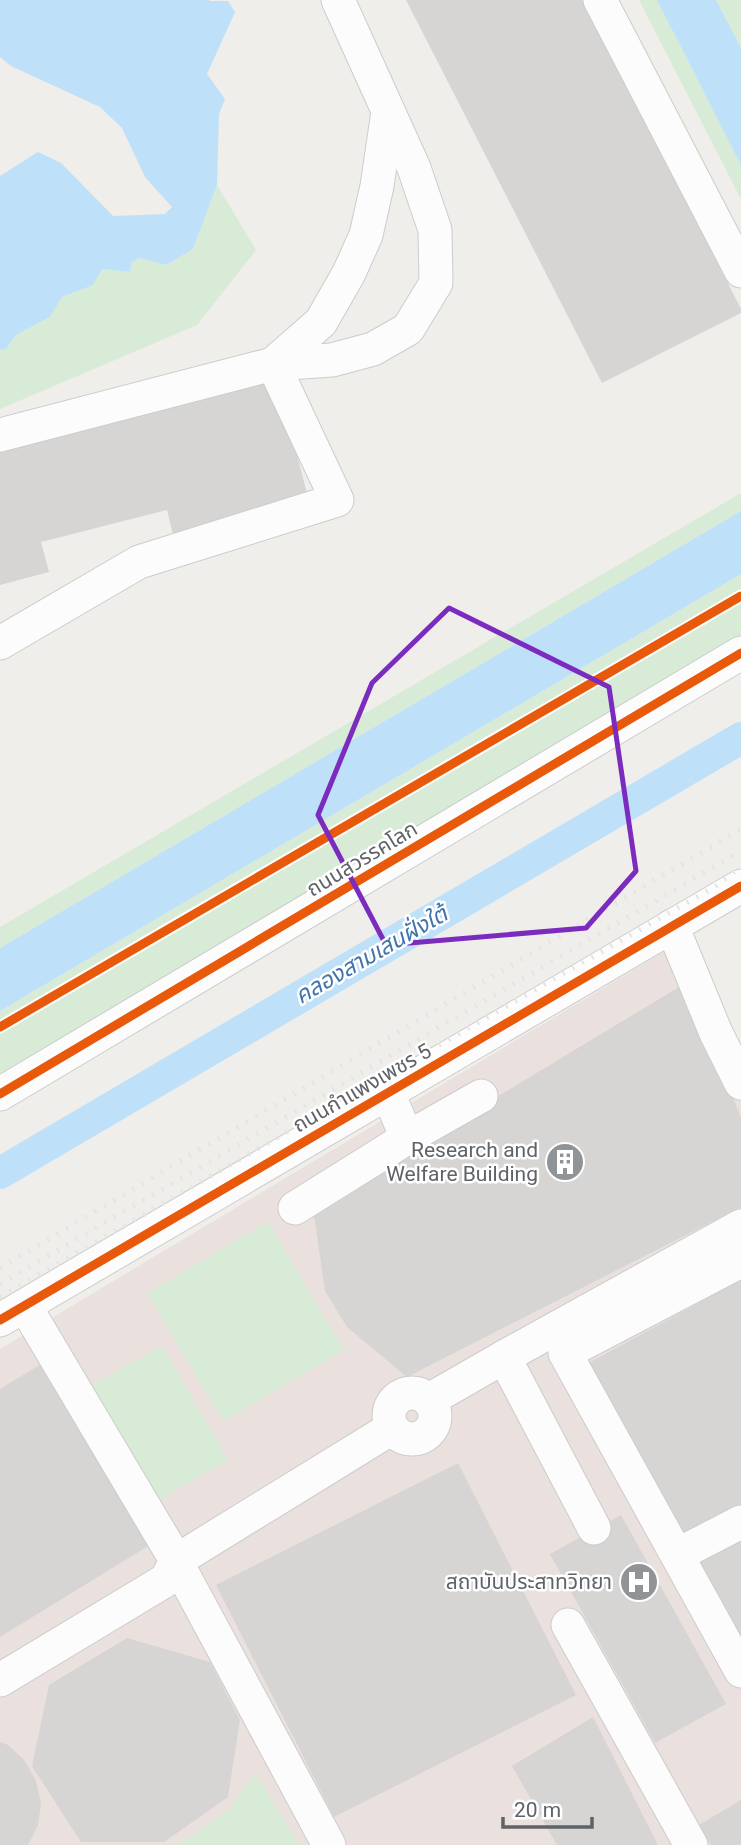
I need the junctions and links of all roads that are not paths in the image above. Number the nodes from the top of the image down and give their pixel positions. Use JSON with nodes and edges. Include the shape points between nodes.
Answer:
{"nodes":[{"id":1,"x":338,"y":0,"type":"edge"},
{"id":2,"x":600,"y":0,"type":"edge"},
{"id":3,"x":388,"y":112,"type":"junction"},
{"id":4,"x":741,"y":271,"type":"edge"},
{"id":5,"x":273,"y":364,"type":"junction"},
{"id":6,"x":0,"y":436,"type":"edge"},
{"id":7,"x":0,"y":643,"type":"edge"},
{"id":8,"x":741,"y":653,"type":"edge"},
{"id":9,"x":741,"y":886,"type":"edge"},
{"id":10,"x":672,"y":926,"type":"junction"},
{"id":11,"x":741,"y":1083,"type":"edge"},
{"id":12,"x":388,"y":1093,"type":"junction"},
{"id":13,"x":0,"y":1094,"type":"edge"},
{"id":14,"x":481,"y":1096,"type":"dead end"},
{"id":15,"x":407,"y":1138,"type":"junction"},
{"id":16,"x":295,"y":1208,"type":"dead end"},
{"id":17,"x":741,"y":1226,"type":"edge"},
{"id":18,"x":741,"y":1261,"type":"edge"},
{"id":19,"x":12,"y":1313,"type":"edge"},
{"id":20,"x":504,"y":1357,"type":"junction"},
{"id":21,"x":741,"y":1522,"type":"edge"},
{"id":22,"x":594,"y":1528,"type":"dead end"},
{"id":23,"x":677,"y":1555,"type":"junction"},
{"id":24,"x":176,"y":1561,"type":"junction"},
{"id":25,"x":568,"y":1625,"type":"dead end"},
{"id":26,"x":741,"y":1671,"type":"edge"},
{"id":27,"x":0,"y":1680,"type":"edge"},
{"id":28,"x":329,"y":1845,"type":"edge"},
{"id":29,"x":691,"y":1845,"type":"edge"}],
"edges":[{"from":1,"to":3,"type":"street"},
{"from":2,"to":4,"type":"street"},
{"from":3,"to":5,"type":"street","via":[[366,235],[349,273],[321,322]]},
{"from":3,"to":5,"type":"street","via":[[435,230],[436,282],[408,329],[373,349],[332,360]]},
{"from":5,"to":6,"type":"street"},
{"from":5,"to":7,"type":"street","via":[[337,500],[139,562]]},
{"from":8,"to":13,"type":"street","name":"ถนนสวรรคโลก"},
{"from":9,"to":10,"type":"street","name":"ถนนกำแพงเพชร 5"},
{"from":10,"to":11,"type":"street"},
{"from":10,"to":12,"type":"street","name":"ถนนกำแพงเพชร 5"},
{"from":12,"to":15,"type":"street"},
{"from":12,"to":19,"type":"street","name":"ถนนกำแพงเพชร 5"},
{"from":14,"to":15,"type":"street"},
{"from":15,"to":16,"type":"street"},
{"from":17,"to":20,"type":"street"},
{"from":18,"to":23,"type":"street","via":[[565,1353]]},
{"from":19,"to":24,"type":"street"},
{"from":20,"to":22,"type":"street"},
{"from":20,"to":24,"type":"street","via":[[429,1400],[435,1422],[427,1435],[411,1440],[391,1428]]},
{"from":21,"to":23,"type":"street"},
{"from":23,"to":26,"type":"street"},
{"from":24,"to":27,"type":"street","via":[[166,1580]]},
{"from":24,"to":28,"type":"street"},
{"from":25,"to":29,"type":"street"}]}
